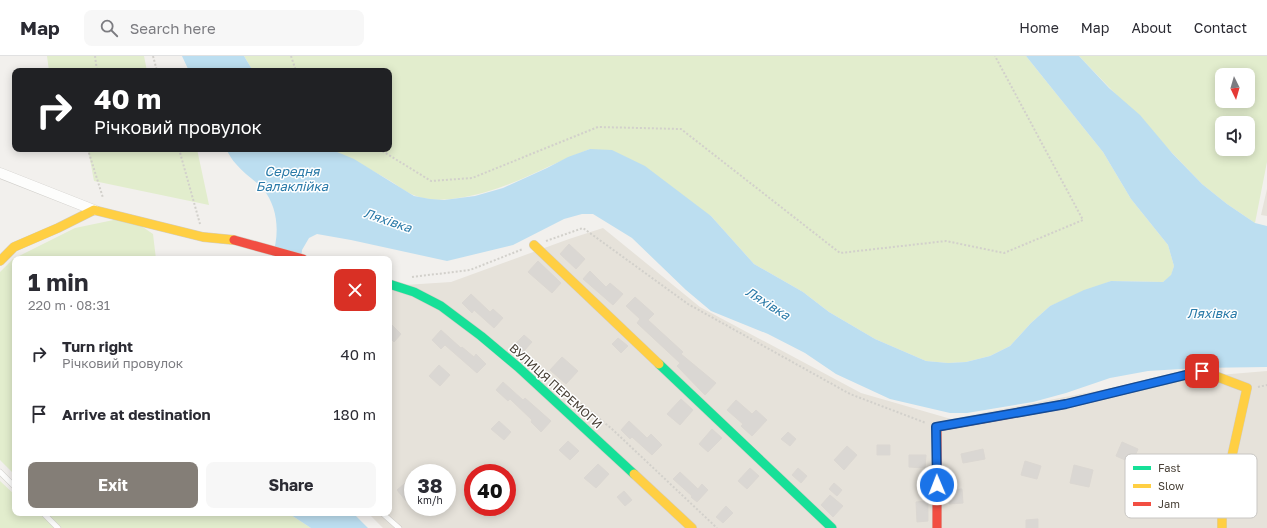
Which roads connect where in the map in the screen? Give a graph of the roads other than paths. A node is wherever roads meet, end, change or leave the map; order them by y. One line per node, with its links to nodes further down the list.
1 (0, 173): 2 (street)
2 (94, 210): 4 (street); 5 (street)
3 (534, 245): 15 (street)
4 (292, 256)
5 (0, 261)
6 (392, 285): 14 (street, ВУЛИЦЯ ПЕРЕМОГИ)
7 (1232, 454): 16 (street)
8 (0, 472): 9 (lane)
9 (12, 484)
10 (46, 516): 12 (lane)
11 (385, 516): 13 (lane)
12 (58, 528)
13 (399, 528)
14 (692, 528)
15 (832, 528)
16 (937, 528)

